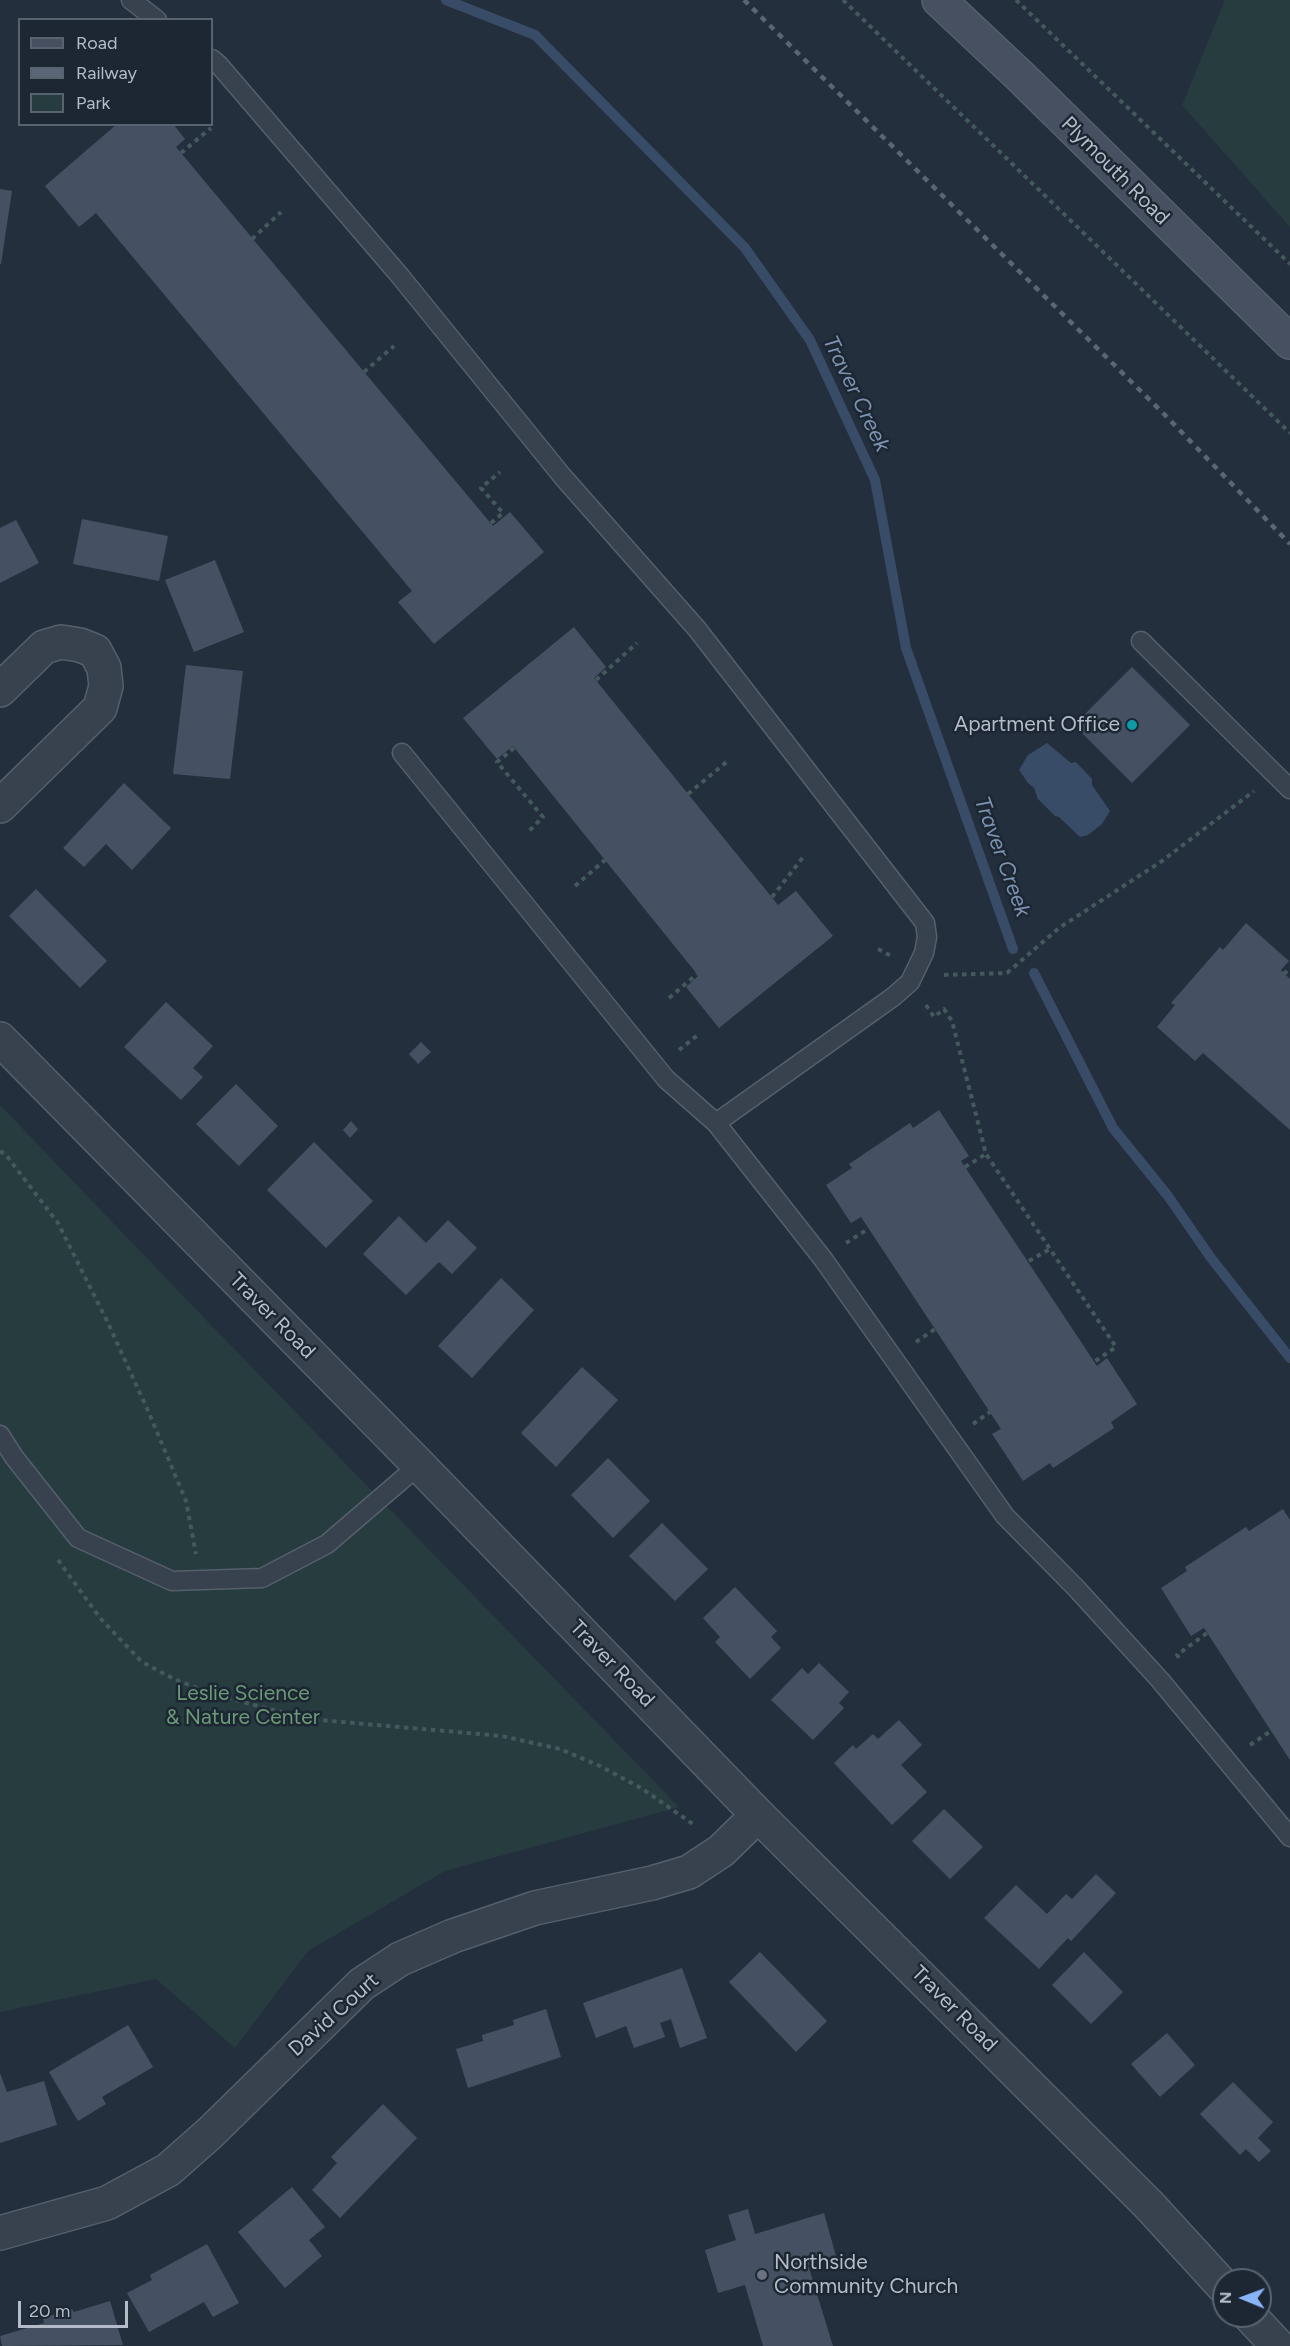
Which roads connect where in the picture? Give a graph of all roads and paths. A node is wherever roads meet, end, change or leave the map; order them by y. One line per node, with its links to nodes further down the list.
1 (131, 0): 5 (lane)
2 (843, 0): 15 (path)
3 (939, 0): 12 (main road, Plymouth Road)
4 (1016, 0): 11 (path)
5 (154, 18)
6 (213, 60): 38 (lane)
7 (211, 128): 8 (path)
8 (181, 153)
9 (281, 212): 10 (path)
10 (252, 239)
11 (1290, 264)
12 (1290, 342)
13 (394, 346): 14 (path)
14 (364, 372)
15 (1290, 433)
16 (500, 472): 17 (path)
17 (491, 523)
18 (1141, 641): 25 (lane)
19 (637, 643): 20 (path)
20 (596, 680)
21 (0, 690): 28 (street)
22 (514, 748): 29 (path)
23 (402, 753): 41 (lane)
24 (729, 760): 27 (path)
25 (1275, 773): 26 (lane); 38 (path)
26 (1290, 789)
27 (688, 794)
28 (0, 806)
29 (529, 831)
30 (804, 856): 33 (path)
31 (605, 860): 32 (path)
32 (575, 886)
33 (771, 897)
34 (878, 949): 38 (path)
35 (1290, 968): 37 (path)
36 (697, 974): 39 (path)
37 (1284, 974)
38 (913, 976): 41 (lane); 43 (path)
39 (669, 998)
40 (0, 1039): 49 (street, Traver Road)
41 (716, 1123): 56 (lane)
42 (0, 1151): 51 (path)
43 (986, 1154): 44 (path); 45 (path)
44 (965, 1167)
45 (1050, 1249): 46 (path); 47 (path)
46 (1029, 1261)
47 (1094, 1362)
48 (0, 1435): 51 (lane)
49 (419, 1465): 51 (lane); 54 (street, Traver Road)
50 (54, 1553): 55 (path)
51 (201, 1580)
52 (1271, 1731): 53 (path)
53 (1246, 1747)
54 (758, 1815): 57 (street, David Court); 58 (street, Traver Road)
55 (693, 1824)
56 (1290, 1837)
57 (0, 2233)
58 (1212, 2274)
59 (1261, 2328): 60 (street)
60 (1278, 2346)

